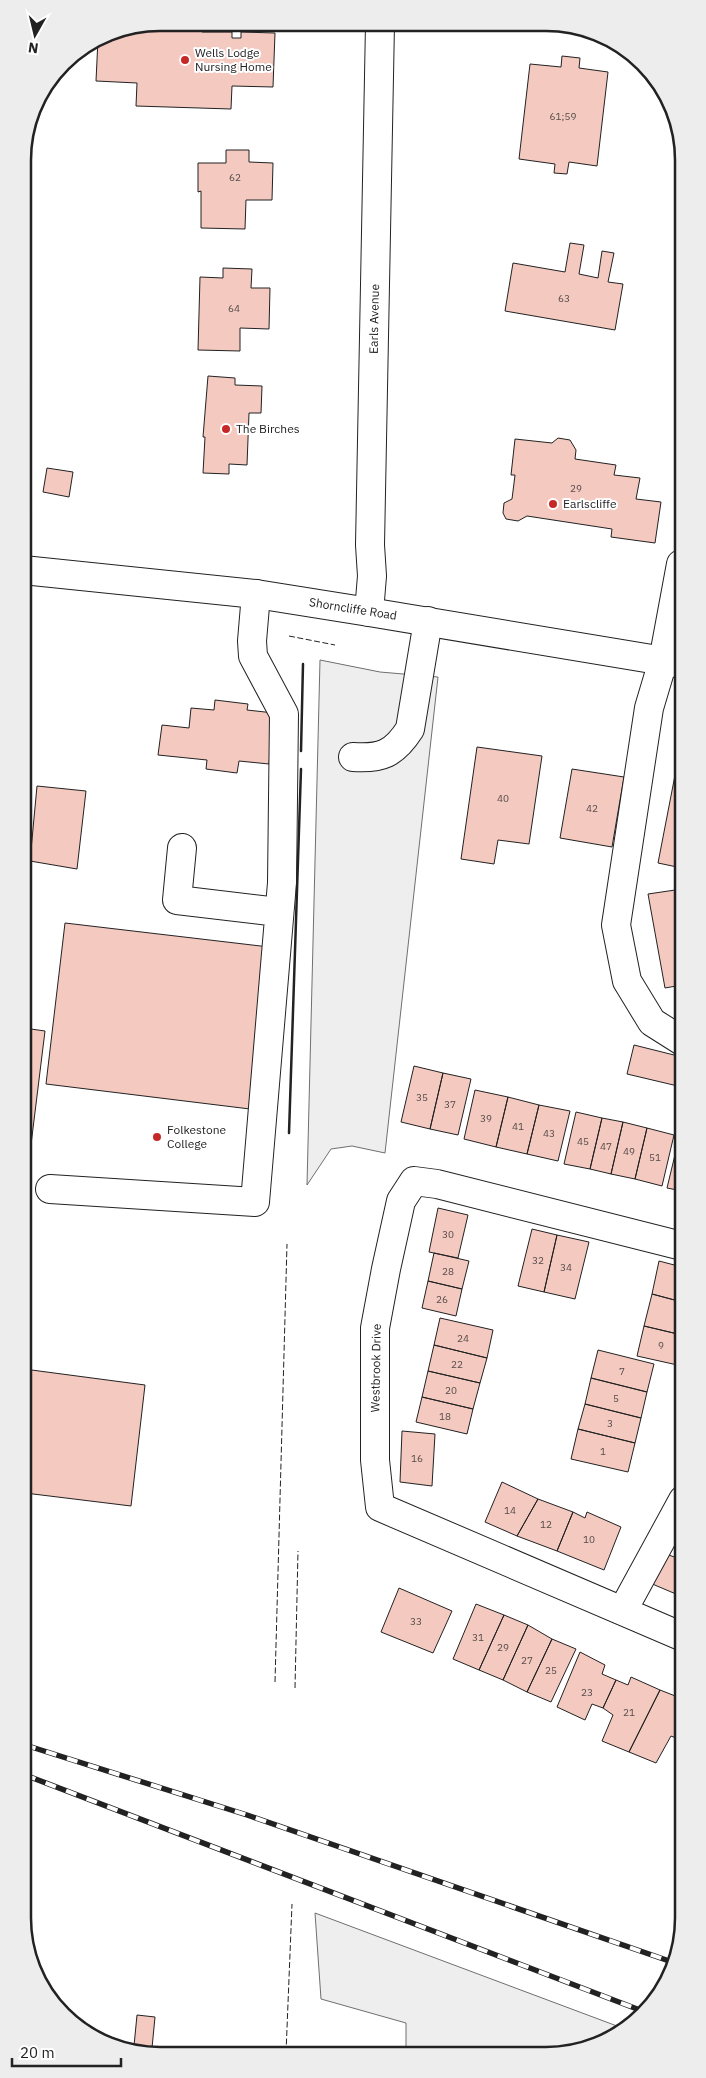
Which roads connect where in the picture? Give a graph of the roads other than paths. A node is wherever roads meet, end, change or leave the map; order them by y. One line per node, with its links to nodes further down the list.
1 (380, 31): 5 (main road, Earls Avenue)
2 (32, 571): 3 (main road, Shorncliffe Road)
3 (256, 594): 5 (main road, Shorncliffe Road); 10 (main road)
4 (675, 594): 7 (main road)
5 (369, 612): 6 (main road, Shorncliffe Road)
6 (428, 621): 7 (main road, Shorncliffe Road); 8 (main road)
7 (672, 662): 11 (main road)
8 (353, 757)
9 (182, 848): 10 (main road)
10 (278, 912): 12 (main road)
11 (675, 1036)
12 (50, 1189)
13 (674, 1244): 15 (main road, Westbrook Drive)
14 (674, 1516): 15 (main road)
15 (623, 1610): 16 (main road, Westbrook Drive)
16 (674, 1633)

